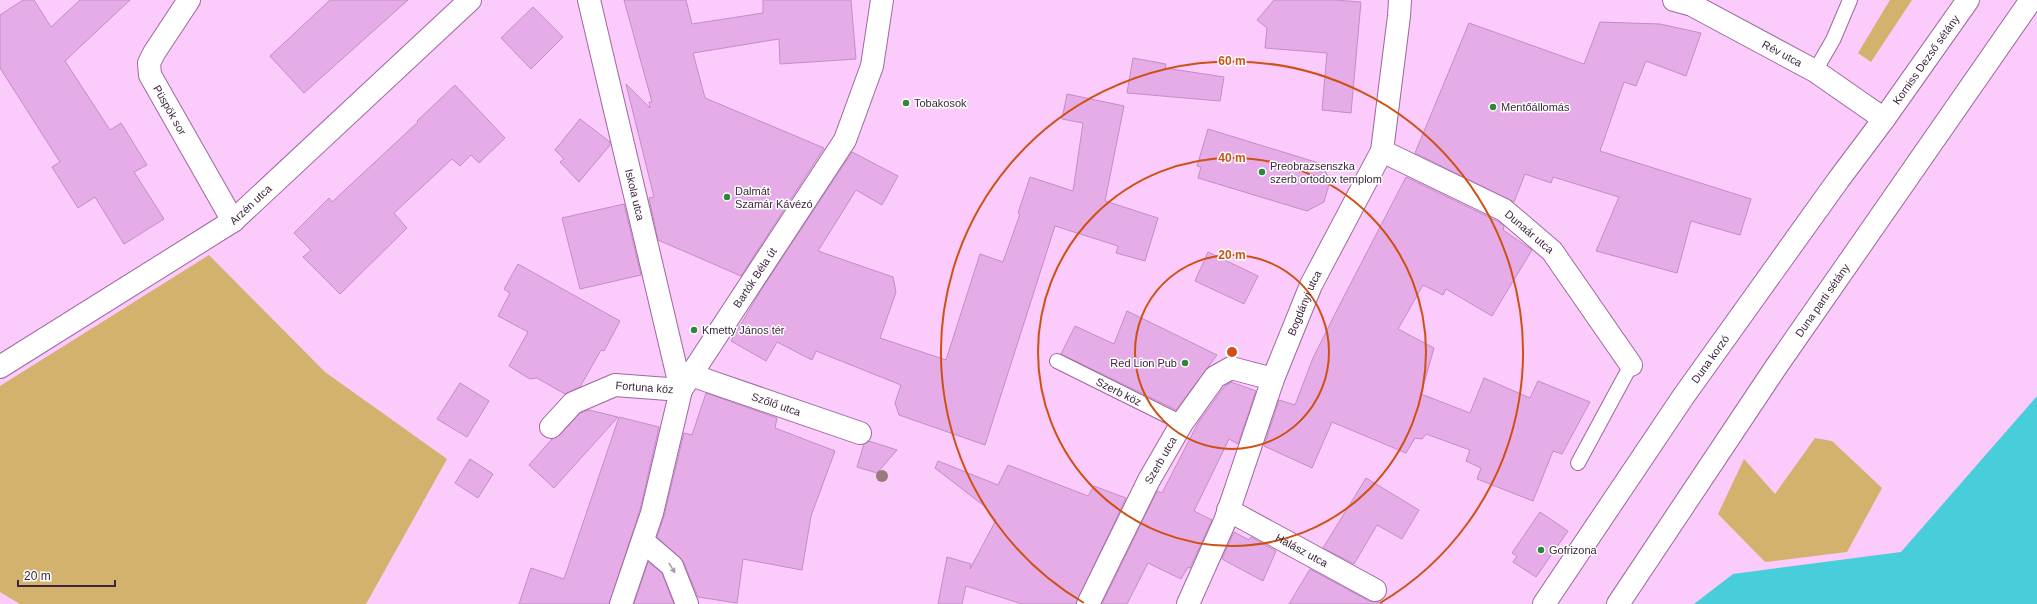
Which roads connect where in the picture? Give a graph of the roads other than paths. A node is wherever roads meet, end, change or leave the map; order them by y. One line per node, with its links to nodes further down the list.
1 (189, 0): 13 (street, Püspök sor)
2 (470, 0): 13 (street, Arzén utca)
3 (589, 0): 18 (street, Iskola utca)
4 (882, 0): 18 (street, Bartók Béla út)
5 (1400, 0): 12 (street, Bogdányi utca)
6 (1674, 0): 10 (street, Rév utca)
7 (1850, 0): 10 (lane)
8 (1968, 0): 11 (street, Korniss Dezső sétány)
9 (2031, 0): 31 (street, Duna parti sétány)
10 (1814, 71): 11 (street, Rév utca)
11 (1884, 119): 30 (street, Duna korzó)
12 (1382, 151): 15 (street, Dunaár utca); 17 (street, Bogdányi utca)
13 (233, 221): 16 (street, Arzén utca)
14 (1057, 361): 19 (lane, Szerb köz)
15 (1631, 365): 22 (lane)
16 (0, 367)
17 (1273, 379): 19 (street, Szerb utca); 23 (street, Bogdányi utca)
18 (686, 383): 20 (street, Fortuna köz); 21 (street, Szőlő utca); 24 (street, Bartók Béla út)
19 (1182, 423): 28 (street, Szerb utca)
20 (551, 428)
21 (860, 433)
22 (1578, 463)
23 (1228, 510): 25 (street, Halász utca); 29 (street, Bogdányi utca)
24 (644, 542): 26 (street, Bartók Béla út); 27 (street, one-way to 27)
25 (1375, 590)
26 (622, 604)
27 (687, 604)
28 (1088, 604)
29 (1188, 604)
30 (1544, 604)
31 (1618, 604)

